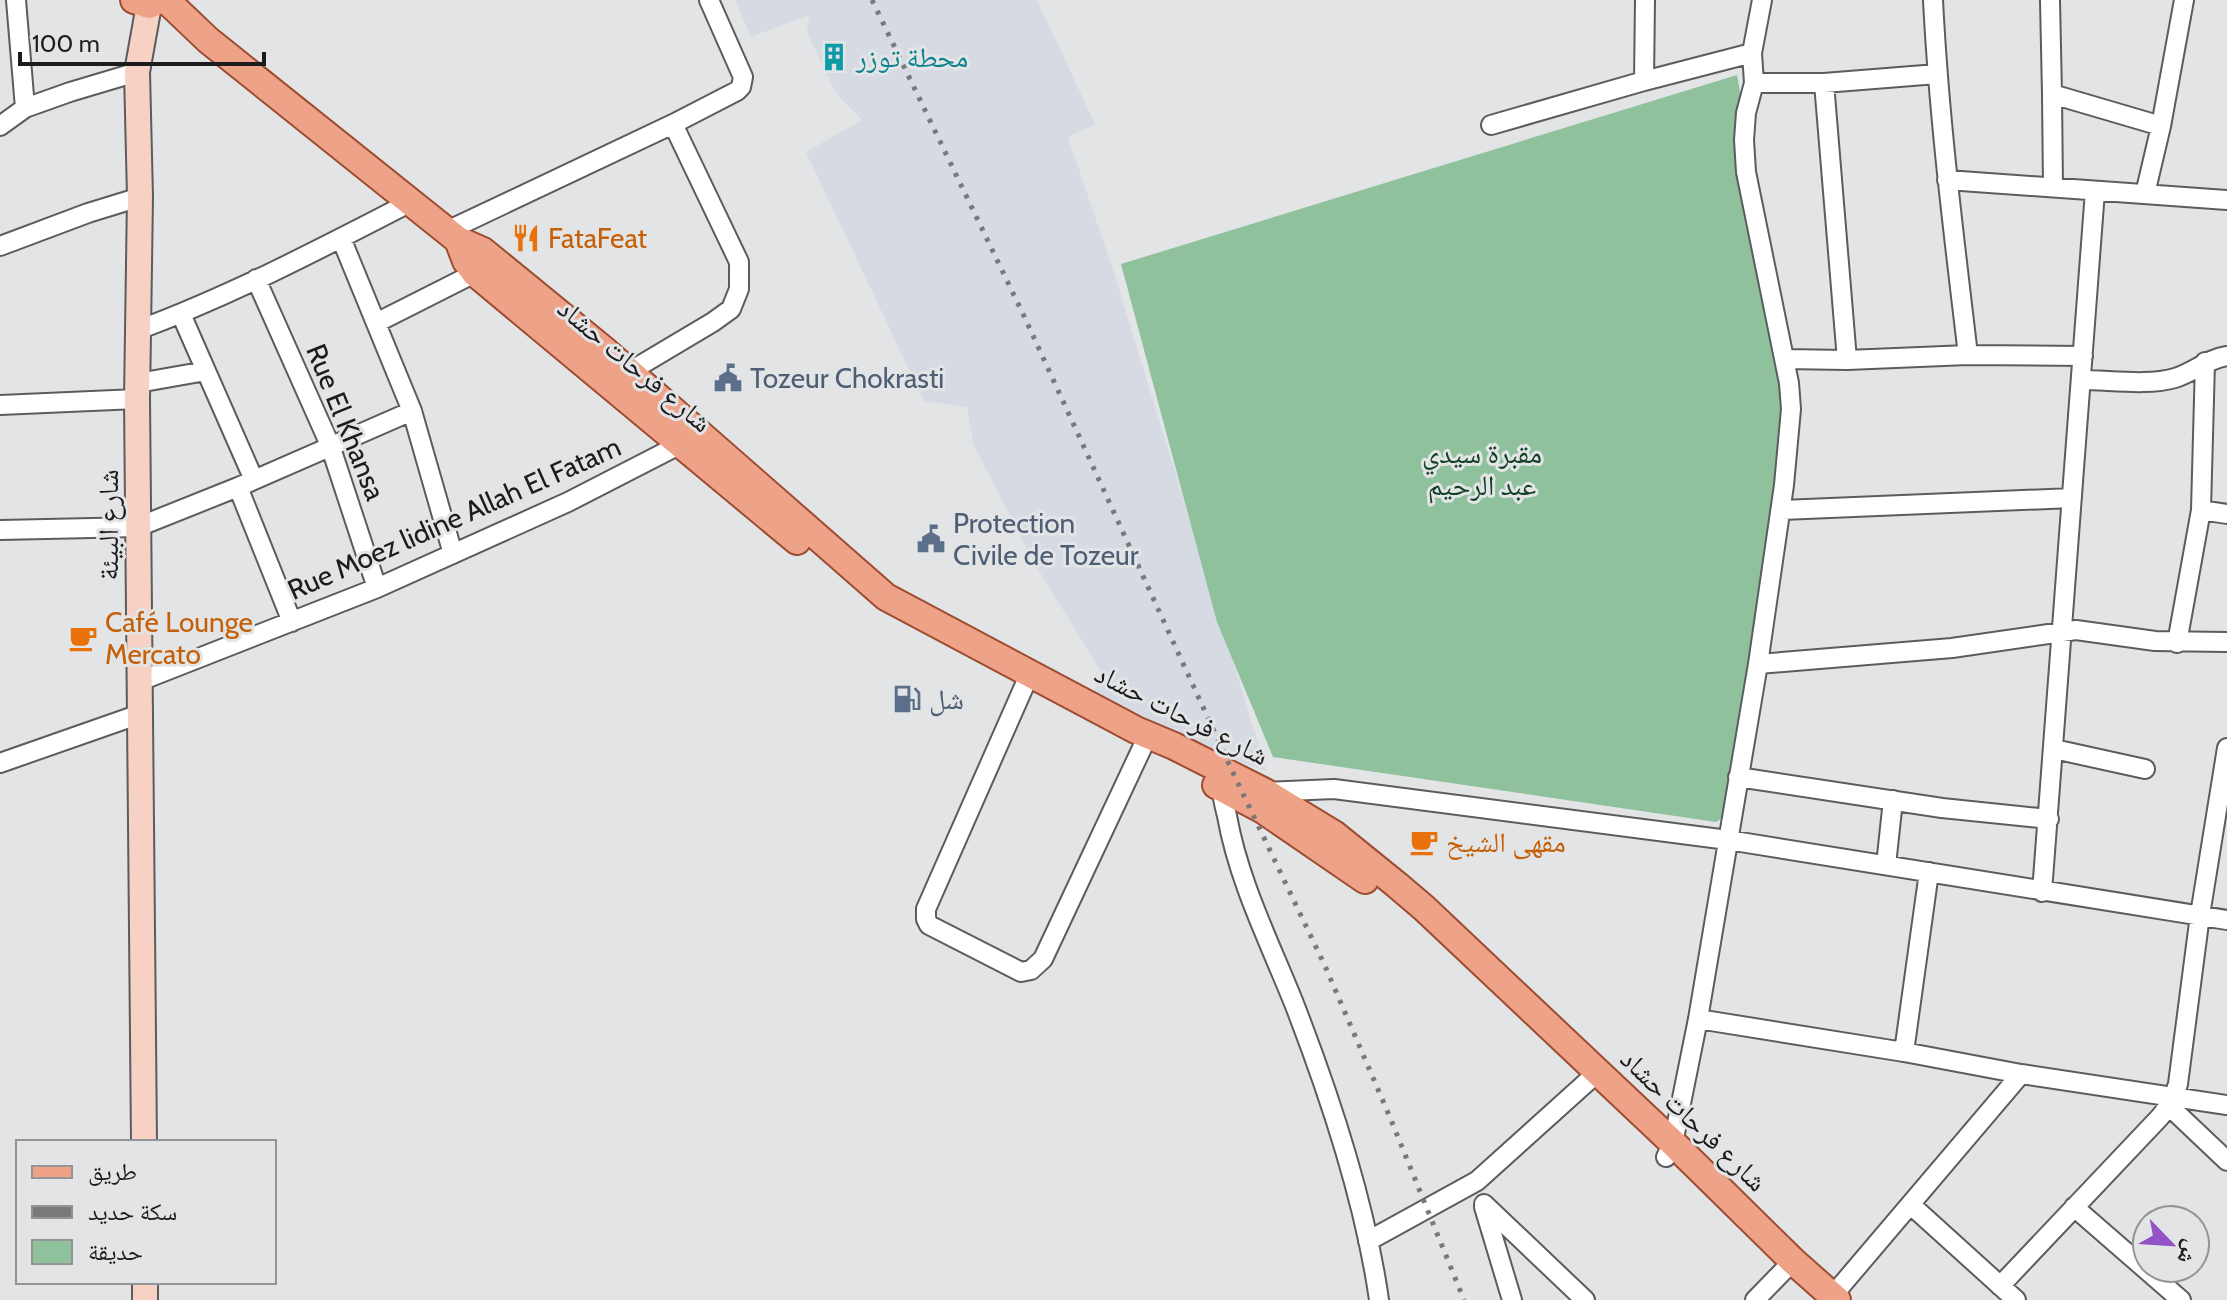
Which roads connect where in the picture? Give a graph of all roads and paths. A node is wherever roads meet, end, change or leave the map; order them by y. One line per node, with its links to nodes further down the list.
1 (16, 0): 16 (street)
2 (709, 0): 17 (street)
3 (1645, 0): 12 (street)
4 (1762, 0): 9 (street)
5 (1933, 0): 11 (street)
6 (2050, 0): 15 (street)
7 (2184, 0): 20 (street)
8 (152, 1): 10 (main road, شارع البيئة); 27 (main road, شارع فرحات حشاد)
9 (1752, 53): 12 (street); 13 (street)
10 (137, 72): 16 (street); 25 (main road, شارع البيئة)
11 (1937, 74): 14 (street); 21 (street)
12 (1644, 81): 18 (street)
13 (1754, 83): 14 (street); 40 (street)
14 (1824, 83): 41 (street)
15 (2052, 94): 20 (street); 22 (street)
16 (25, 108): 19 (street)
17 (673, 124): 28 (street); 44 (street)
18 (1491, 125)
19 (0, 126)
20 (2161, 126): 24 (street)
21 (1947, 180): 22 (street); 36 (street)
22 (2053, 187): 23 (street)
23 (2095, 191): 24 (street); 37 (street)
24 (2145, 194): 26 (street)
25 (140, 197): 30 (street); 35 (main road, شارع البيئة)
26 (2227, 200)
27 (411, 202): 28 (main road, شارع فرحات حشاد); 29 (street)
28 (453, 235): 31 (main road, شارع فرحات حشاد); 39 (main road, شارع فرحات حشاد)
29 (341, 238): 32 (street); 34 (street)
30 (0, 246)
31 (475, 273): 34 (street); 39 (main road, شارع فرحات حشاد)
32 (256, 279): 33 (street); 50 (street, Rue El Khansa)
33 (181, 314): 35 (street); 43 (street)
34 (376, 323): 48 (street)
35 (138, 330): 46 (main road, شارع البيئة)
36 (1968, 355): 37 (street); 41 (street)
37 (2083, 356): 45 (street)
38 (2227, 356): 42 (street)
39 (594, 357): 44 (main road, شارع فرحات حشاد); 49 (main road, شارع فرحات حشاد)
40 (1784, 359): 41 (street); 53 (street)
41 (1847, 360)
42 (2205, 362): 45 (street); 54 (street)
43 (206, 371): 46 (street); 51 (street)
44 (629, 372): 49 (main road, شارع فرحات حشاد)
45 (2081, 380): 52 (street)
46 (138, 391): 47 (street); 56 (main road, شارع البيئة)
47 (1, 401)
48 (412, 411): 50 (street); 58 (street)
49 (688, 438): 58 (street, Rue Moez lidine Allah El Fatam); 65 (main road, شارع فرحات حشاد)
50 (330, 445): 51 (street); 59 (street, Rue El Khansa)
51 (246, 483): 56 (street); 60 (street)
52 (2072, 498): 53 (street); 61 (street)
53 (1782, 510): 64 (street)
54 (2201, 510): 55 (street); 63 (street)
55 (2227, 514)
56 (138, 527): 57 (street); 66 (main road, شارع البيئة)
57 (0, 530)
58 (453, 554): 59 (street, Rue Moez lidine Allah El Fatam)
59 (377, 588): 60 (street, Rue Moez lidine Allah El Fatam)
60 (292, 622): 66 (street, Rue Moez lidine Allah El Fatam)
61 (2062, 633): 63 (street); 64 (street); 70 (street)
62 (2227, 642): 63 (street)
63 (2177, 643)
64 (1758, 664): 73 (street)
65 (1027, 680): 68 (main road, شارع فرحات حشاد); 68 (street); 74 (main road, شارع فرحات حشاد)
66 (140, 681): 67 (main road, شارع البيئة)
67 (140, 714): 71 (street); 90 (main road, شارع البيئة)
68 (1142, 748): 74 (main road, شارع فرحات حشاد)
69 (2227, 748): 82 (street)
70 (2054, 749): 72 (street); 77 (street)
71 (0, 763)
72 (2145, 769)
73 (1738, 777): 75 (street); 78 (street)
74 (1222, 779): 76 (main road, شارع فرحات حشاد); 97 (street)
75 (1893, 800): 77 (street); 79 (street)
76 (1264, 801): 78 (street); 87 (main road, شارع فرحات حشاد)
77 (2049, 819): 81 (street)
78 (1728, 840): 79 (street); 84 (street)
79 (1886, 865): 80 (street)
80 (1929, 872): 81 (street); 85 (street)
81 (2042, 892): 82 (street)
82 (2200, 915): 83 (street); 88 (street)
83 (2227, 920)
84 (1698, 1019): 85 (street); 91 (street)
85 (1904, 1052): 86 (street)
86 (2021, 1074): 88 (street); 95 (street)
87 (1592, 1077): 91 (main road, شارع فرحات حشاد); 93 (street)
88 (2172, 1101): 89 (street); 92 (street); 96 (street)
89 (2227, 1105)
90 (144, 1140)
91 (1669, 1150): 98 (main road, شارع فرحات حشاد)
92 (2227, 1161)
93 (1477, 1181): 94 (street); 97 (street)
94 (1484, 1204): 102 (street); 103 (street)
95 (1911, 1205): 99 (street); 100 (street)
96 (2074, 1207): 99 (street); 106 (street)
97 (1368, 1241): 101 (street)
98 (1788, 1267): 100 (main road, شارع فرحات حشاد); 104 (street)
99 (2000, 1286): 105 (street)
100 (1828, 1299)
101 (1379, 1300)
102 (1512, 1300)
103 (1585, 1300)
104 (1755, 1300)
105 (2016, 1300)
106 (2181, 1300)

